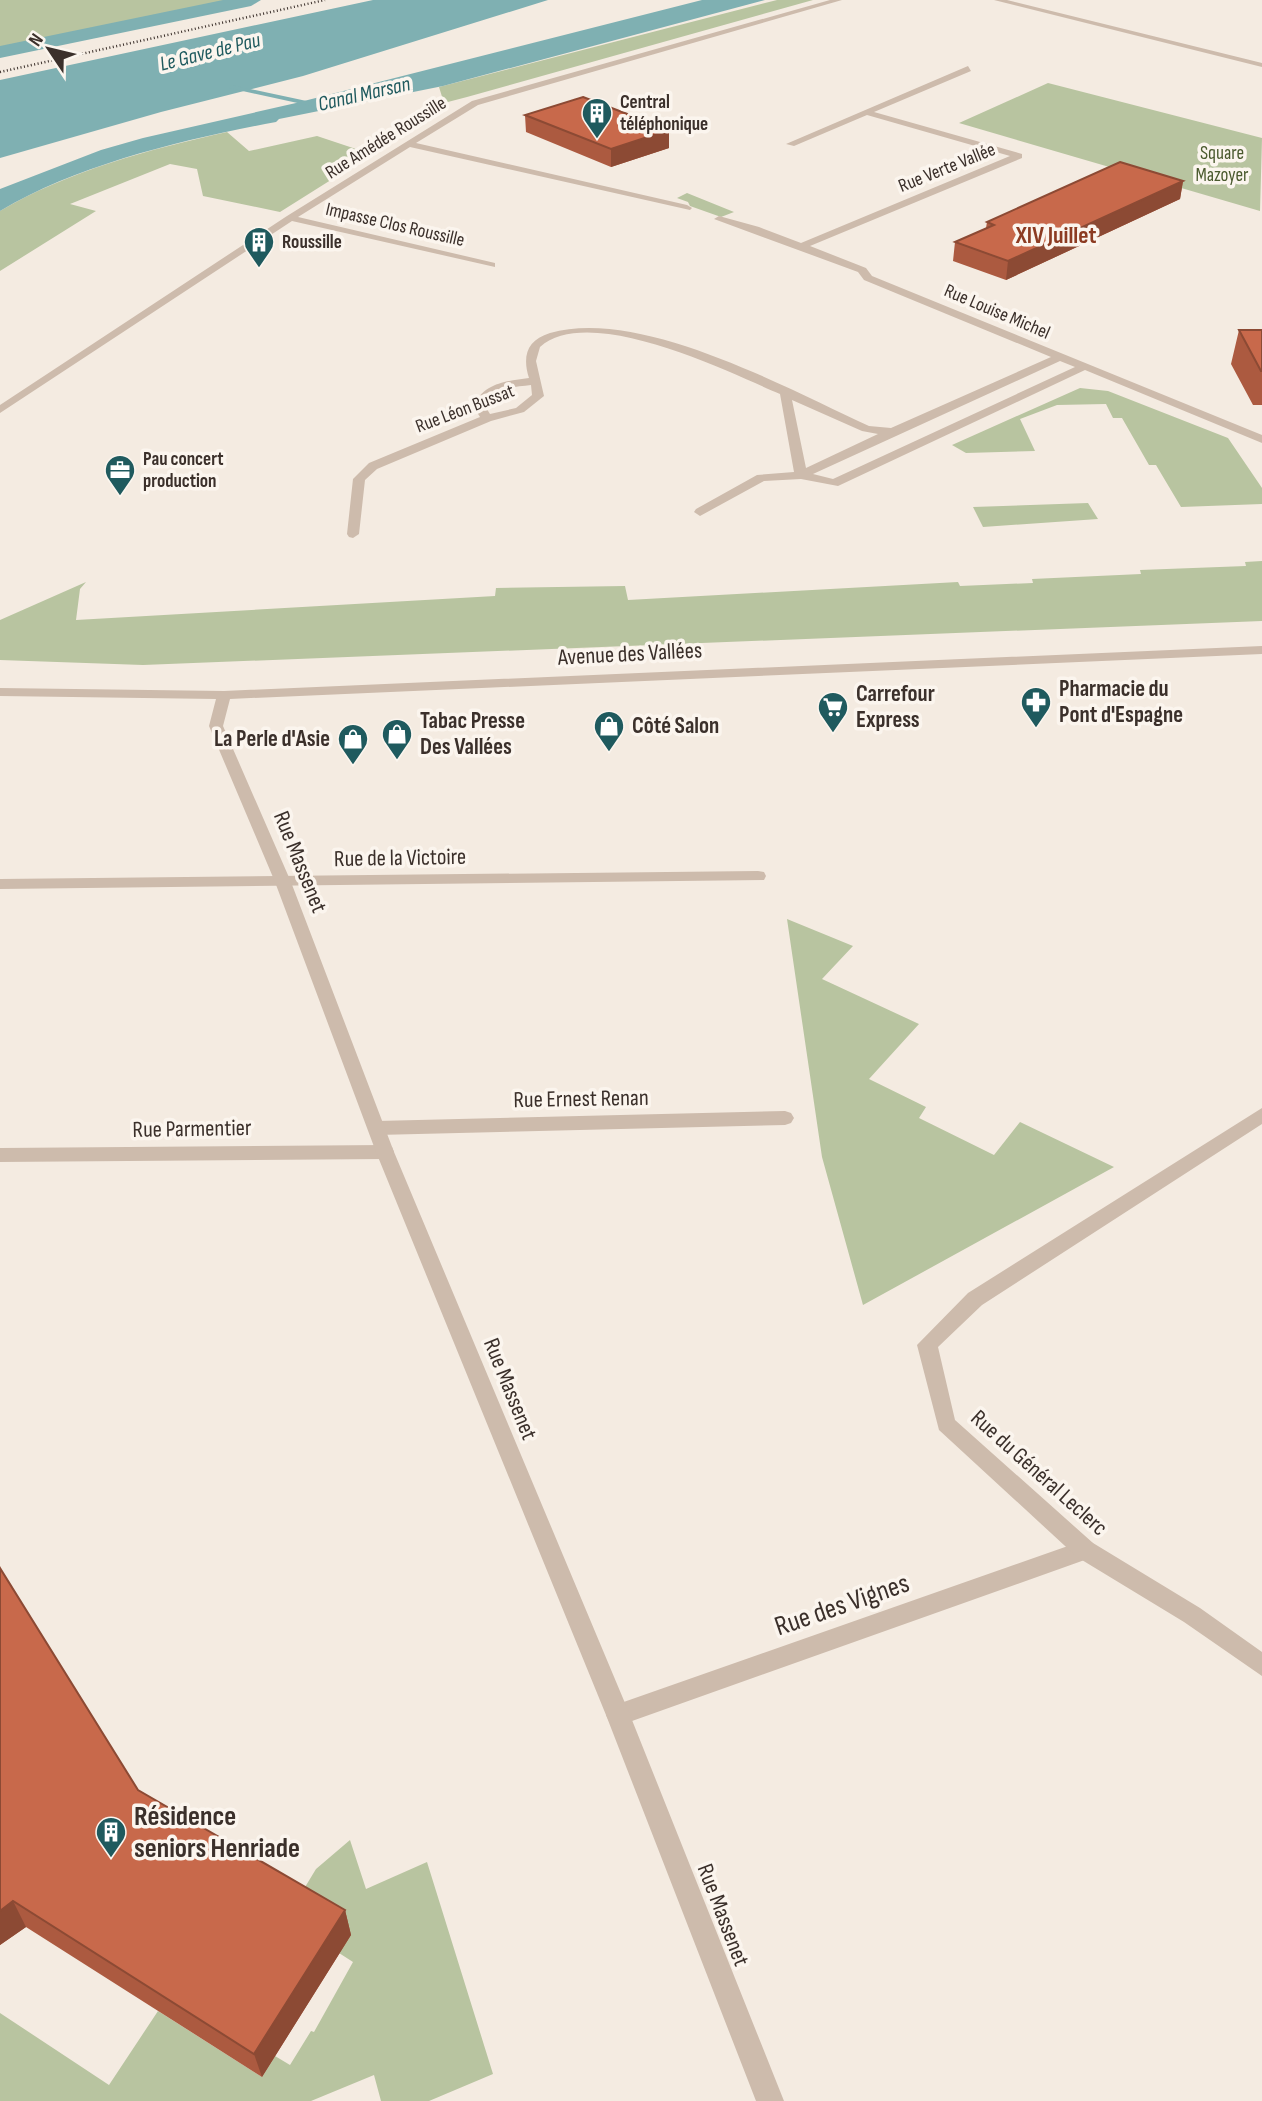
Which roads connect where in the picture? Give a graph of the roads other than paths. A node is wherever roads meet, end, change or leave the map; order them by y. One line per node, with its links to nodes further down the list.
1 (838, 0): 9 (street, Rue Amédée Roussille)
2 (998, 0): 3 (street)
3 (1262, 65)
4 (968, 69): 5 (street)
5 (882, 105): 6 (street); 7 (street)
6 (894, 109)
7 (865, 112): 10 (street); 11 (street)
8 (906, 112): 11 (street, Rue Verte Vallée)
9 (407, 144): 12 (street); 13 (street, Rue Amédée Roussille)
10 (792, 144)
11 (1019, 156): 16 (street, Rue Verte Vallée)
12 (687, 208)
13 (290, 218): 18 (street, Impasse Clos Roussille); 24 (street, Rue Amédée Roussille)
14 (719, 219): 15 (street, Rue Louise Michel)
15 (740, 227): 16 (street, Rue Louise Michel); 17 (street)
16 (802, 246): 17 (street, Rue Verte Vallée); 19 (street, Rue Louise Michel)
17 (789, 251): 19 (street)
18 (491, 265)
19 (868, 278): 20 (street, Rue Louise Michel)
20 (1059, 357): 21 (street, Rue Louise Michel); 26 (street)
21 (1083, 367): 27 (street, Rue Louise Michel); 28 (street)
22 (534, 381): 23 (street, Rue Léon Bussat); 25 (street, Rue Léon Bussat); 25 (street)
23 (785, 392): 26 (street, Rue Léon Bussat); 28 (street)
24 (0, 410)
25 (486, 418): 30 (street, Rue Léon Bussat)
26 (892, 432): 28 (street)
27 (1262, 439)
28 (801, 475): 29 (street)
29 (700, 512)
30 (353, 534)
31 (1262, 650): 33 (street, Avenue des Vallées)
32 (0, 692): 33 (street, Avenue des Vallées)
33 (224, 695): 35 (street, Rue Massenet)
34 (758, 876): 35 (street, Rue de la Victoire)
35 (283, 882): 36 (street, Rue de la Victoire); 39 (street, Rue Massenet)
36 (0, 884)
37 (1262, 1115): 42 (street, Rue du Général Leclerc)
38 (785, 1118): 39 (street, Rue Ernest Renan)
39 (377, 1128): 40 (street, Rue Massenet)
40 (385, 1152): 41 (street, Rue Parmentier); 44 (street, Rue Massenet)
41 (0, 1155)
42 (1085, 1550): 43 (street, Rue du Général Leclerc); 44 (street, Rue des Vignes)
43 (1262, 1665)
44 (618, 1716): 45 (street, Rue Massenet)
45 (770, 2101)

